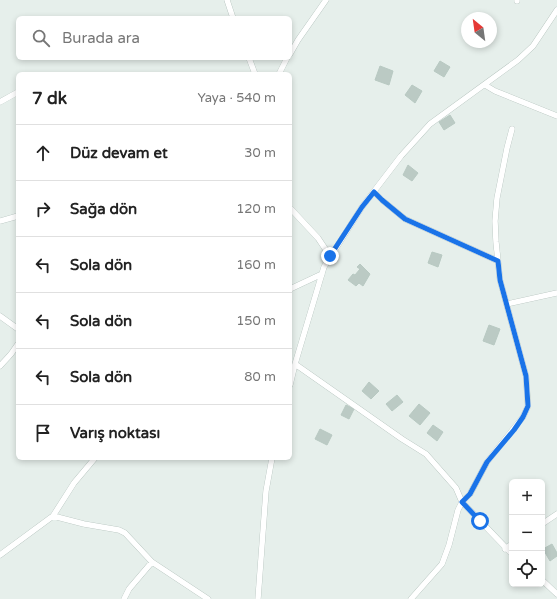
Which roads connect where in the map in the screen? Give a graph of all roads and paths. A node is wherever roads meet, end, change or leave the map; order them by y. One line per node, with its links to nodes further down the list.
1 (226, 0): 4 (street)
2 (326, 0): 5 (street)
3 (557, 10): 10 (street)
4 (232, 16)
5 (292, 50)
6 (250, 60): 8 (street)
7 (287, 60): 9 (street)
8 (254, 72)
9 (280, 72)
10 (485, 85): 13 (street); 15 (street)
11 (16, 93): 12 (street)
12 (0, 102)
13 (557, 116)
14 (512, 129): 20 (street)
15 (374, 192): 19 (street); 20 (street)
16 (292, 210): 19 (street)
17 (16, 217): 18 (street)
18 (0, 221)
19 (330, 256): 21 (street)
20 (498, 261): 24 (street)
21 (322, 274): 22 (street); 28 (street)
22 (292, 289)
23 (557, 292): 24 (street)
24 (507, 304): 33 (street)
25 (0, 316): 26 (street)
26 (16, 328)
27 (16, 347): 29 (street)
28 (295, 364): 30 (street); 33 (street)
29 (0, 366)
30 (292, 377)
31 (93, 460): 35 (street)
32 (272, 460): 46 (street)
33 (462, 502): 38 (street); 47 (street)
34 (557, 514): 36 (street)
35 (53, 516): 40 (street); 41 (street)
36 (545, 522)
37 (509, 546): 38 (street)
38 (505, 549): 39 (street)
39 (509, 552)
40 (0, 555)
41 (152, 562): 44 (street); 45 (street)
42 (545, 583): 43 (street)
43 (557, 594)
44 (124, 599)
45 (208, 599)
46 (258, 599)
47 (411, 599)

